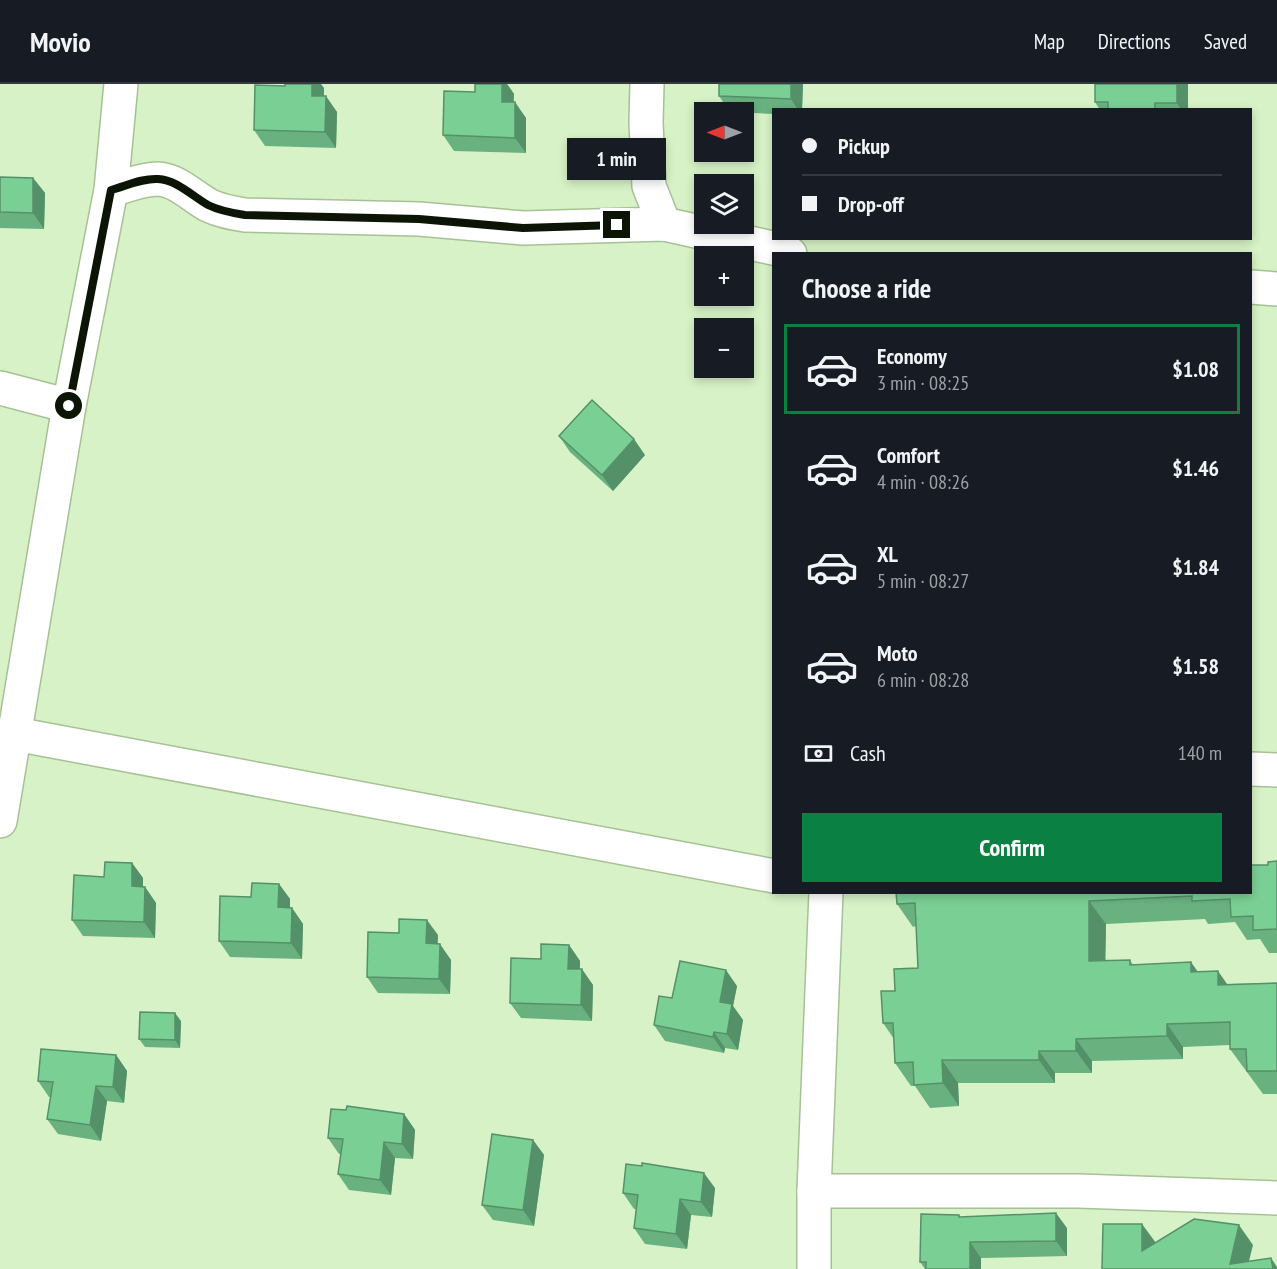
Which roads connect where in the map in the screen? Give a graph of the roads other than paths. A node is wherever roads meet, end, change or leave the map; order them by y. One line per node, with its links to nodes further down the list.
1 (121, 84): 3 (street)
2 (647, 84): 4 (street)
3 (111, 190): 4 (street); 9 (street)
4 (664, 224): 5 (street)
5 (785, 252)
6 (1252, 287): 7 (street)
7 (1277, 289)
8 (0, 388): 9 (street)
9 (69, 406): 10 (street)
10 (15, 734): 13 (street); 14 (street)
11 (1252, 769): 12 (street)
12 (1277, 770)
13 (0, 821)
14 (772, 876)
15 (826, 894): 16 (street)
16 (814, 1191): 17 (street); 18 (street)
17 (1277, 1197)
18 (814, 1269)

